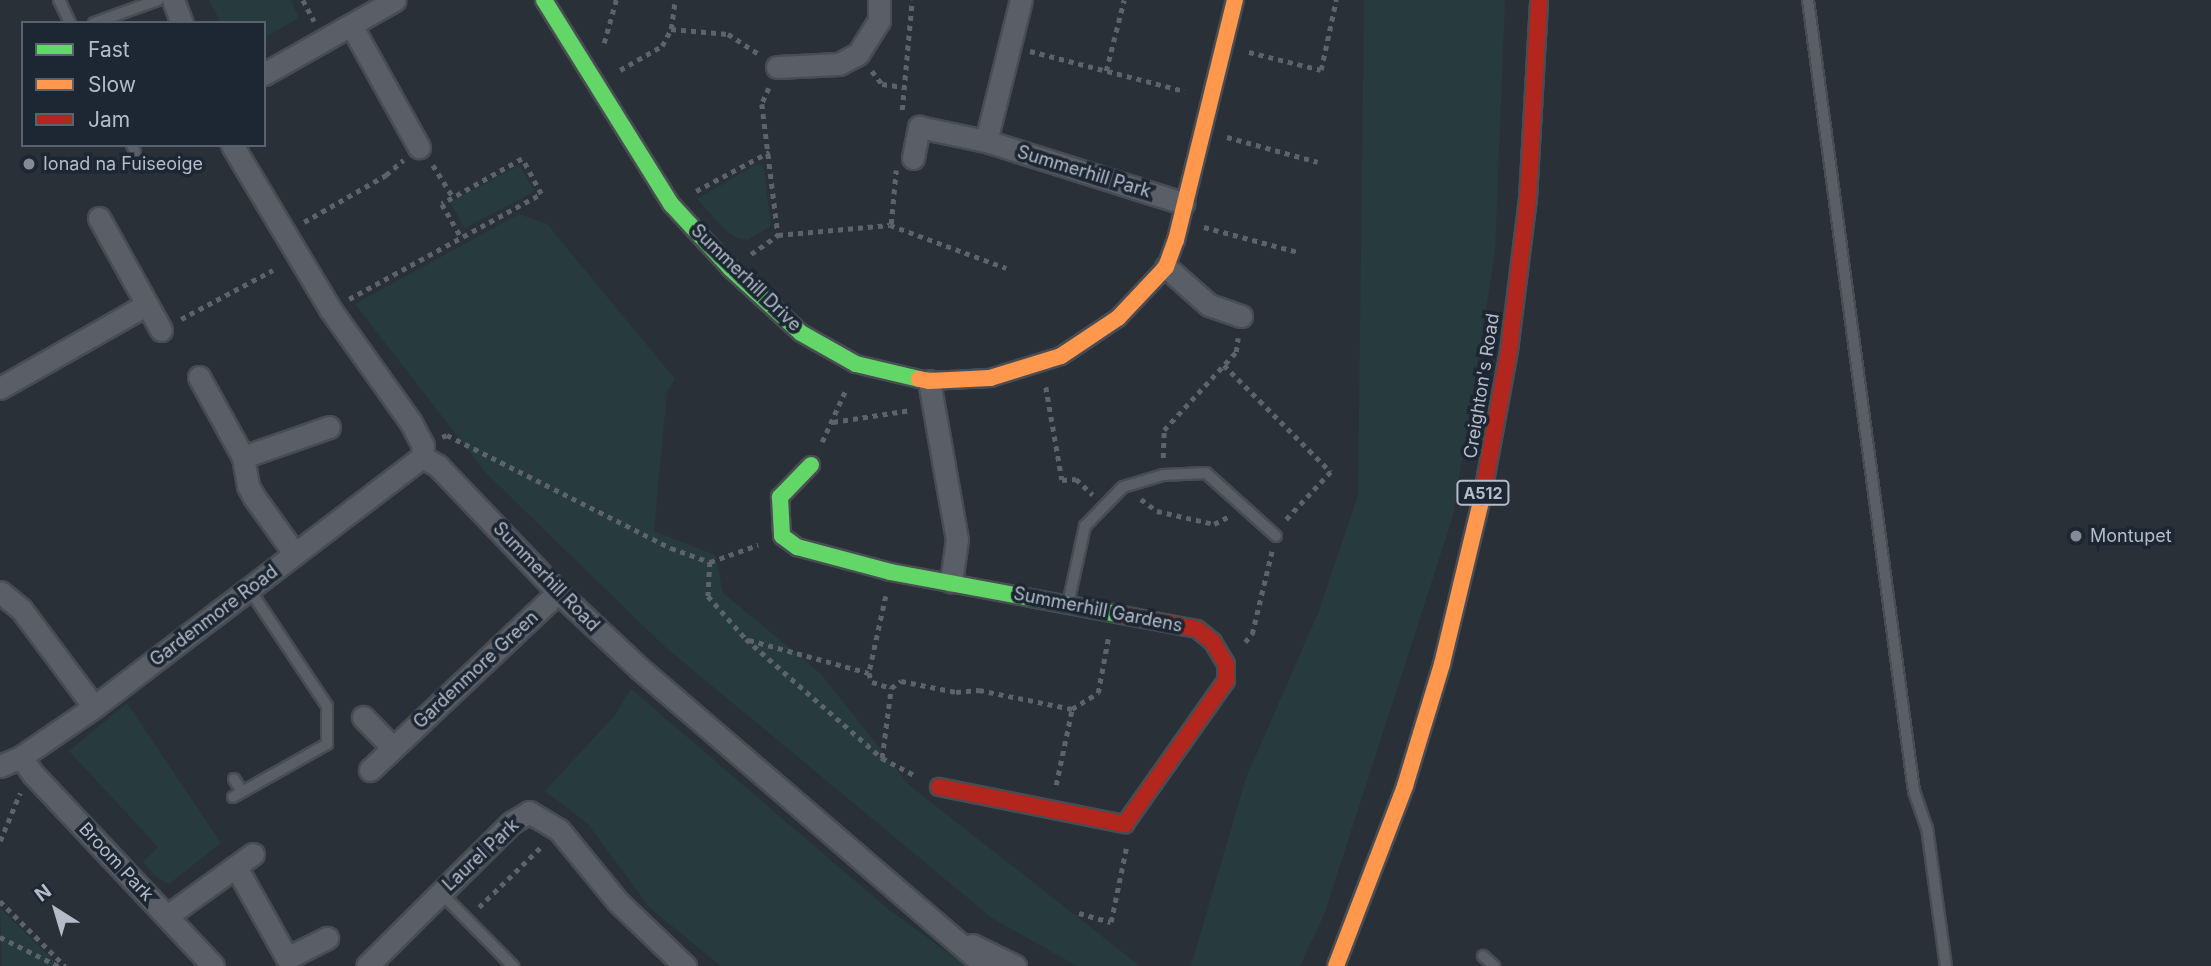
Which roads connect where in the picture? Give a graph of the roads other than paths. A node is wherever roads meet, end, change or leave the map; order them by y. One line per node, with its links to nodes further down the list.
1 (59, 0): 11 (lane)
2 (158, 0): 12 (lane)
3 (173, 0): 13 (street)
4 (395, 0): 14 (street)
5 (544, 0): 28 (main road, Summerhill Drive)
6 (878, 0): 15 (street)
7 (1021, 0): 17 (street)
8 (1235, 0): 21 (main road, Summerhill Drive)
9 (1539, 0): 62 (main road, Creighton's Road / A512)
10 (1808, 0): 64 (lane)
11 (69, 21)
12 (100, 21)
13 (181, 21)
14 (351, 25): 16 (street); 18 (street)
15 (777, 67)
16 (266, 73)
17 (986, 141): 20 (street, Summerhill Park); 21 (street, Summerhill Park)
18 (419, 146)
19 (233, 147): 31 (street, Summerhill Road)
20 (913, 159)
21 (1182, 211): 23 (main road, Summerhill Drive)
22 (99, 218): 24 (street)
23 (1166, 267): 25 (street); 28 (main road, Summerhill Drive)
24 (146, 304): 26 (street); 29 (street)
25 (1241, 316)
26 (162, 330)
27 (199, 377): 32 (street)
28 (929, 381): 36 (street)
29 (0, 388)
30 (329, 427): 32 (street)
31 (423, 451): 35 (street, Gardenmore Road); 39 (street, Summerhill Road)
32 (243, 457): 35 (street)
33 (811, 465): 36 (main road, Summerhill Gardens)
34 (1276, 536): 40 (lane)
35 (295, 554): 37 (street, Gardenmore Road)
36 (951, 582): 40 (main road, Summerhill Gardens)
37 (250, 590): 41 (street, Gardenmore Road); 47 (lane)
38 (0, 592): 41 (street)
39 (558, 593): 43 (street, Gardenmore Green); 53 (street, Summerhill Road)
40 (1068, 604): 48 (main road, Summerhill Gardens)
41 (94, 707): 44 (street, Gardenmore Road)
42 (363, 717): 43 (street)
43 (393, 748): 46 (street, Gardenmore Green)
44 (25, 763): 45 (street, Gardenmore Road); 52 (street, Broom Park)
45 (0, 766)
46 (370, 770)
47 (234, 779)
48 (939, 787)
49 (253, 854): 50 (street)
50 (236, 867): 52 (street); 54 (street)
51 (440, 892): 57 (street, Laurel Park); 58 (lane); 59 (street, Laurel Park)
52 (167, 916): 56 (street, Broom Park)
53 (951, 934): 60 (street, Summerhill Road); 61 (street, Summerhill Road)
54 (327, 938)
55 (1483, 956): 63 (lane)
56 (213, 966)
57 (366, 966)
58 (513, 966)
59 (685, 966)
60 (985, 966)
61 (1015, 966)
62 (1336, 966)
63 (1494, 966)
64 (1946, 966)

